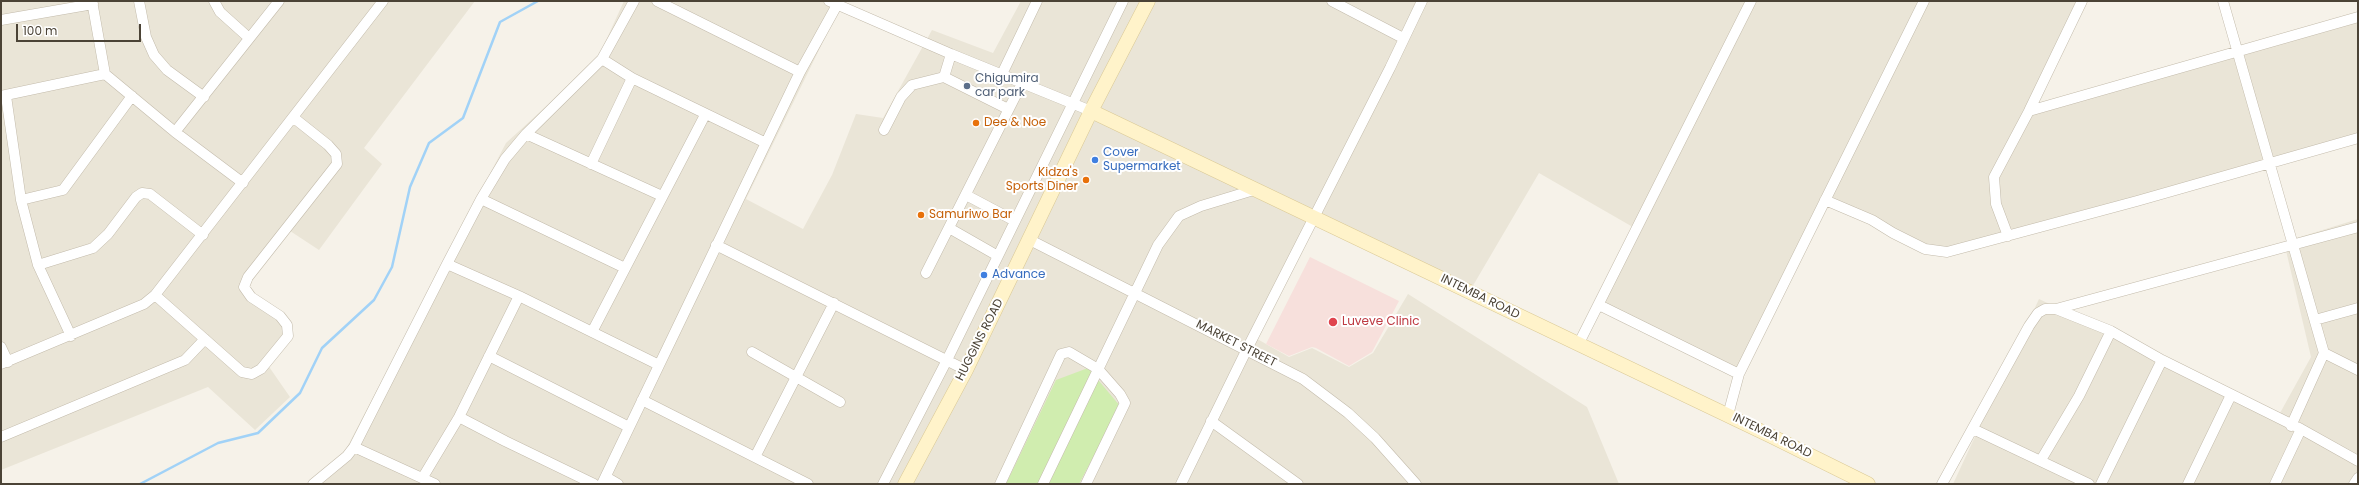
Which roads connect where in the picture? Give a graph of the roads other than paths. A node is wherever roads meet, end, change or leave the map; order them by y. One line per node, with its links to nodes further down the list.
1 (139, 1): 33 (street)
2 (214, 1): 20 (street)
3 (279, 1): 20 (street)
4 (382, 1): 39 (street)
5 (634, 1): 24 (street)
6 (657, 1): 25 (street)
7 (1037, 1): 27 (street)
8 (1123, 1): 34 (street)
9 (1148, 1): 36 (street, HUGGINS ROAD)
10 (1332, 1): 21 (street)
11 (1422, 1): 21 (street)
12 (1751, 1): 72 (street)
13 (1924, 1): 53 (street)
14 (2082, 1): 37 (street)
15 (2223, 1): 22 (street)
16 (93, 3): 19 (street); 26 (street)
17 (833, 3): 23 (street); 25 (street)
18 (2358, 16): 22 (street)
19 (1, 20)
20 (249, 38): 33 (street)
21 (1404, 38): 54 (street)
22 (2238, 51): 37 (street); 45 (street)
23 (951, 54): 27 (street); 28 (street)
24 (602, 59): 29 (street); 42 (street)
25 (800, 72): 44 (street)
26 (105, 74): 31 (street); 32 (street)
27 (1002, 74): 30 (street)
28 (944, 77): 35 (street); 40 (street)
29 (632, 78): 38 (street); 46 (street)
30 (1022, 83): 34 (street); 35 (street)
31 (3, 96): 52 (street)
32 (132, 96): 41 (street); 52 (street)
33 (204, 98): 41 (street)
34 (1072, 102): 36 (street); 55 (street)
35 (1008, 109): 49 (street)
36 (1091, 111): 48 (street, INTEMBA ROAD); 60 (street, HUGGINS ROAD)
37 (2029, 111): 59 (street)
38 (705, 114): 44 (street); 50 (street)
39 (294, 118): 47 (street); 79 (street)
40 (884, 130)
41 (175, 132): 47 (street)
42 (526, 134): 46 (street); 51 (street)
43 (2358, 138): 45 (street)
44 (766, 143): 61 (street)
45 (2270, 163): 59 (street); 62 (street)
46 (591, 164): 50 (street)
47 (243, 183): 58 (street)
48 (1256, 189): 54 (street, INTEMBA ROAD); 68 (street)
49 (966, 195): 55 (street); 57 (street)
50 (662, 196): 66 (street)
51 (481, 199): 64 (street); 66 (street)
52 (22, 200): 65 (street)
53 (1825, 200): 59 (street); 93 (street)
54 (1315, 216): 80 (street, INTEMBA ROAD); 82 (street)
55 (1015, 221): 63 (street)
56 (2358, 227): 62 (street)
57 (949, 228): 63 (street); 67 (street)
58 (203, 235): 65 (street); 69 (street)
59 (2008, 236)
60 (1030, 240): 68 (street, MARKET STREET); 90 (street, HUGGINS ROAD)
61 (716, 245): 71 (street); 89 (street)
62 (2294, 245): 74 (street); 75 (street)
63 (998, 256): 86 (street)
64 (447, 264): 70 (street); 105 (street)
65 (38, 266): 78 (street)
66 (625, 268): 77 (street)
67 (926, 273)
68 (1136, 292): 82 (street, MARKET STREET); 91 (street)
69 (155, 295): 78 (street); 79 (street)
70 (519, 296): 77 (street); 85 (street)
71 (834, 303): 86 (street); 94 (street)
72 (1599, 305): 80 (street); 93 (street)
73 (2358, 308): 75 (street)
74 (2056, 309): 76 (street); 103 (street)
75 (2315, 320): 84 (street)
76 (2111, 331): 87 (street); 107 (street)
77 (592, 332): 89 (street)
78 (70, 336): 88 (street)
79 (205, 339): 104 (street)
80 (1578, 345): 98 (street, INTEMBA ROAD)
81 (1, 347): 88 (street)
82 (1247, 349): 100 (street); 124 (street, MARKET STREET)
83 (752, 352): 94 (street)
84 (2324, 353): 92 (street); 102 (street)
85 (489, 356): 99 (street); 101 (street)
86 (947, 360): 90 (street); 117 (street)
87 (2162, 360): 95 (street); 128 (street)
88 (4, 363)
89 (659, 365): 96 (street)
90 (966, 370): 118 (street, HUGGINS ROAD)
91 (1098, 370): 119 (street); 120 (street); 121 (street)
92 (2358, 370)
93 (1739, 374): 98 (street)
94 (796, 377): 97 (street); 106 (street)
95 (2231, 395): 102 (street); 129 (street)
96 (642, 400): 101 (street); 106 (street)
97 (840, 402)
98 (1728, 415): 125 (street, INTEMBA ROAD)
99 (459, 417): 109 (street); 114 (street)
100 (1211, 421): 122 (street); 123 (street)
101 (629, 427): 111 (street)
102 (2296, 427): 108 (street); 130 (street)
103 (1973, 429): 107 (street); 126 (street)
104 (1, 437)
105 (354, 447): 109 (street); 112 (street)
106 (755, 458): 116 (street)
107 (2041, 460): 127 (street)
108 (2358, 461)
109 (423, 477): 113 (street)
110 (2358, 478): 131 (street)
111 (604, 481): 115 (street)
112 (313, 484)
113 (435, 484)
114 (594, 484)
115 (618, 484)
116 (808, 484)
117 (883, 484)
118 (905, 484)
119 (1000, 484)
120 (1043, 484)
121 (1086, 484)
122 (1181, 484)
123 (1298, 484)
124 (1416, 484)
125 (1868, 484)
126 (1942, 484)
127 (2089, 484)
128 (2101, 484)
129 (2188, 484)
130 (2275, 484)
131 (2354, 484)

